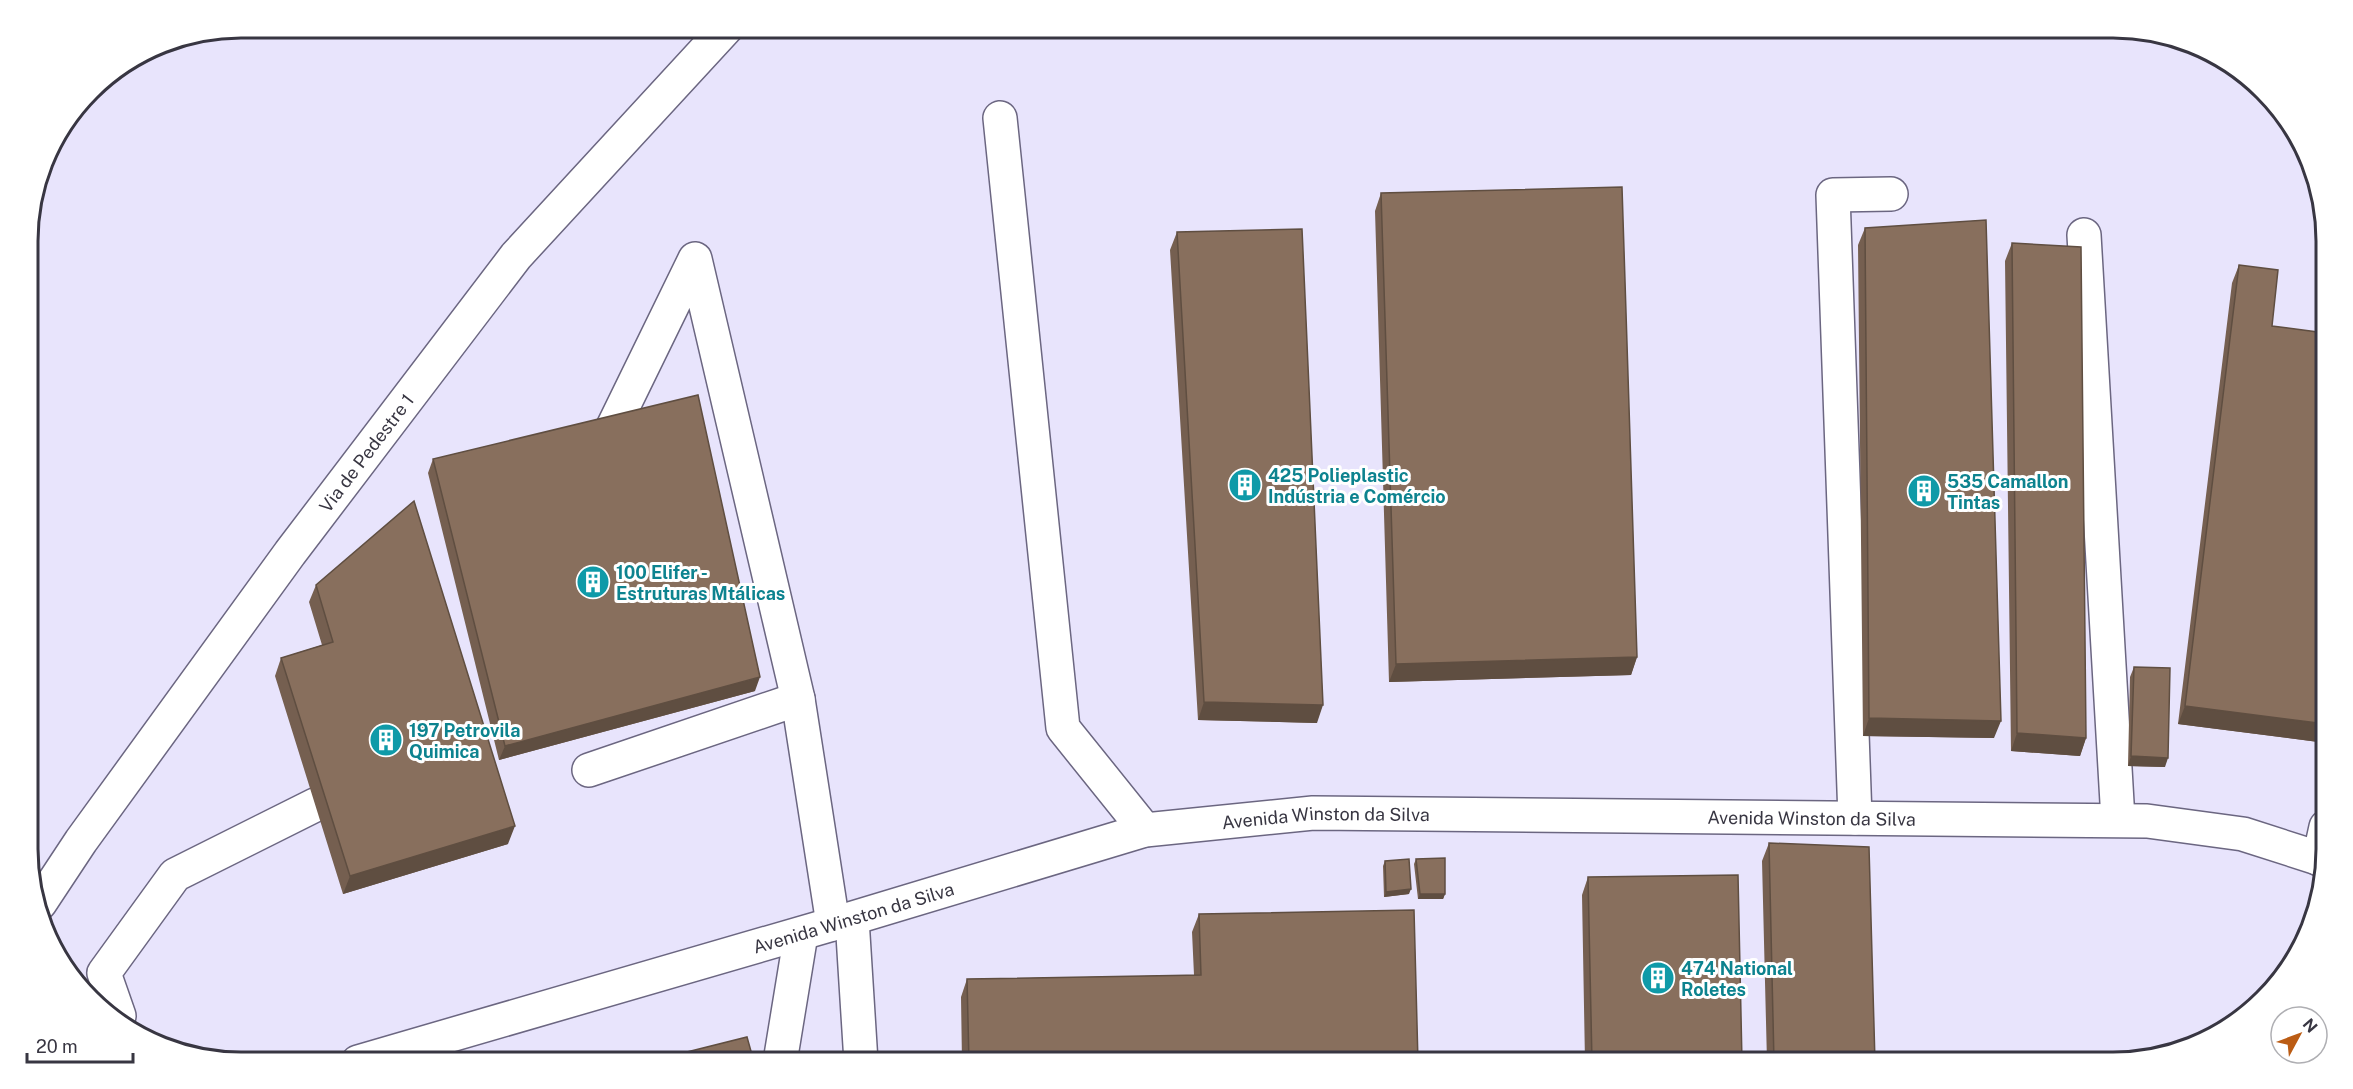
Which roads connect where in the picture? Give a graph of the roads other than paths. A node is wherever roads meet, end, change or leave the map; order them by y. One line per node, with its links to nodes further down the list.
1 (717, 38): 13 (street, Via de Pedestre 1)
2 (1000, 118): 11 (street)
3 (1890, 194): 9 (street)
4 (2084, 235): 10 (street)
5 (613, 428): 6 (street)
6 (798, 699): 7 (street); 14 (street)
7 (589, 770)
8 (315, 805): 16 (street)
9 (1855, 818): 10 (street, Avenida Winston da Silva); 11 (street, Avenida Winston da Silva)
10 (2118, 820): 12 (street, Avenida Winston da Silva)
11 (1145, 830): 14 (street, Avenida Winston da Silva)
12 (2315, 858)
13 (43, 898)
14 (843, 922): 15 (street, Avenida Winston da Silva); 19 (street)
15 (801, 934): 17 (street, Avenida Winston da Silva); 18 (street)
16 (117, 1010)
17 (393, 1052)
18 (782, 1052)
19 (860, 1052)

